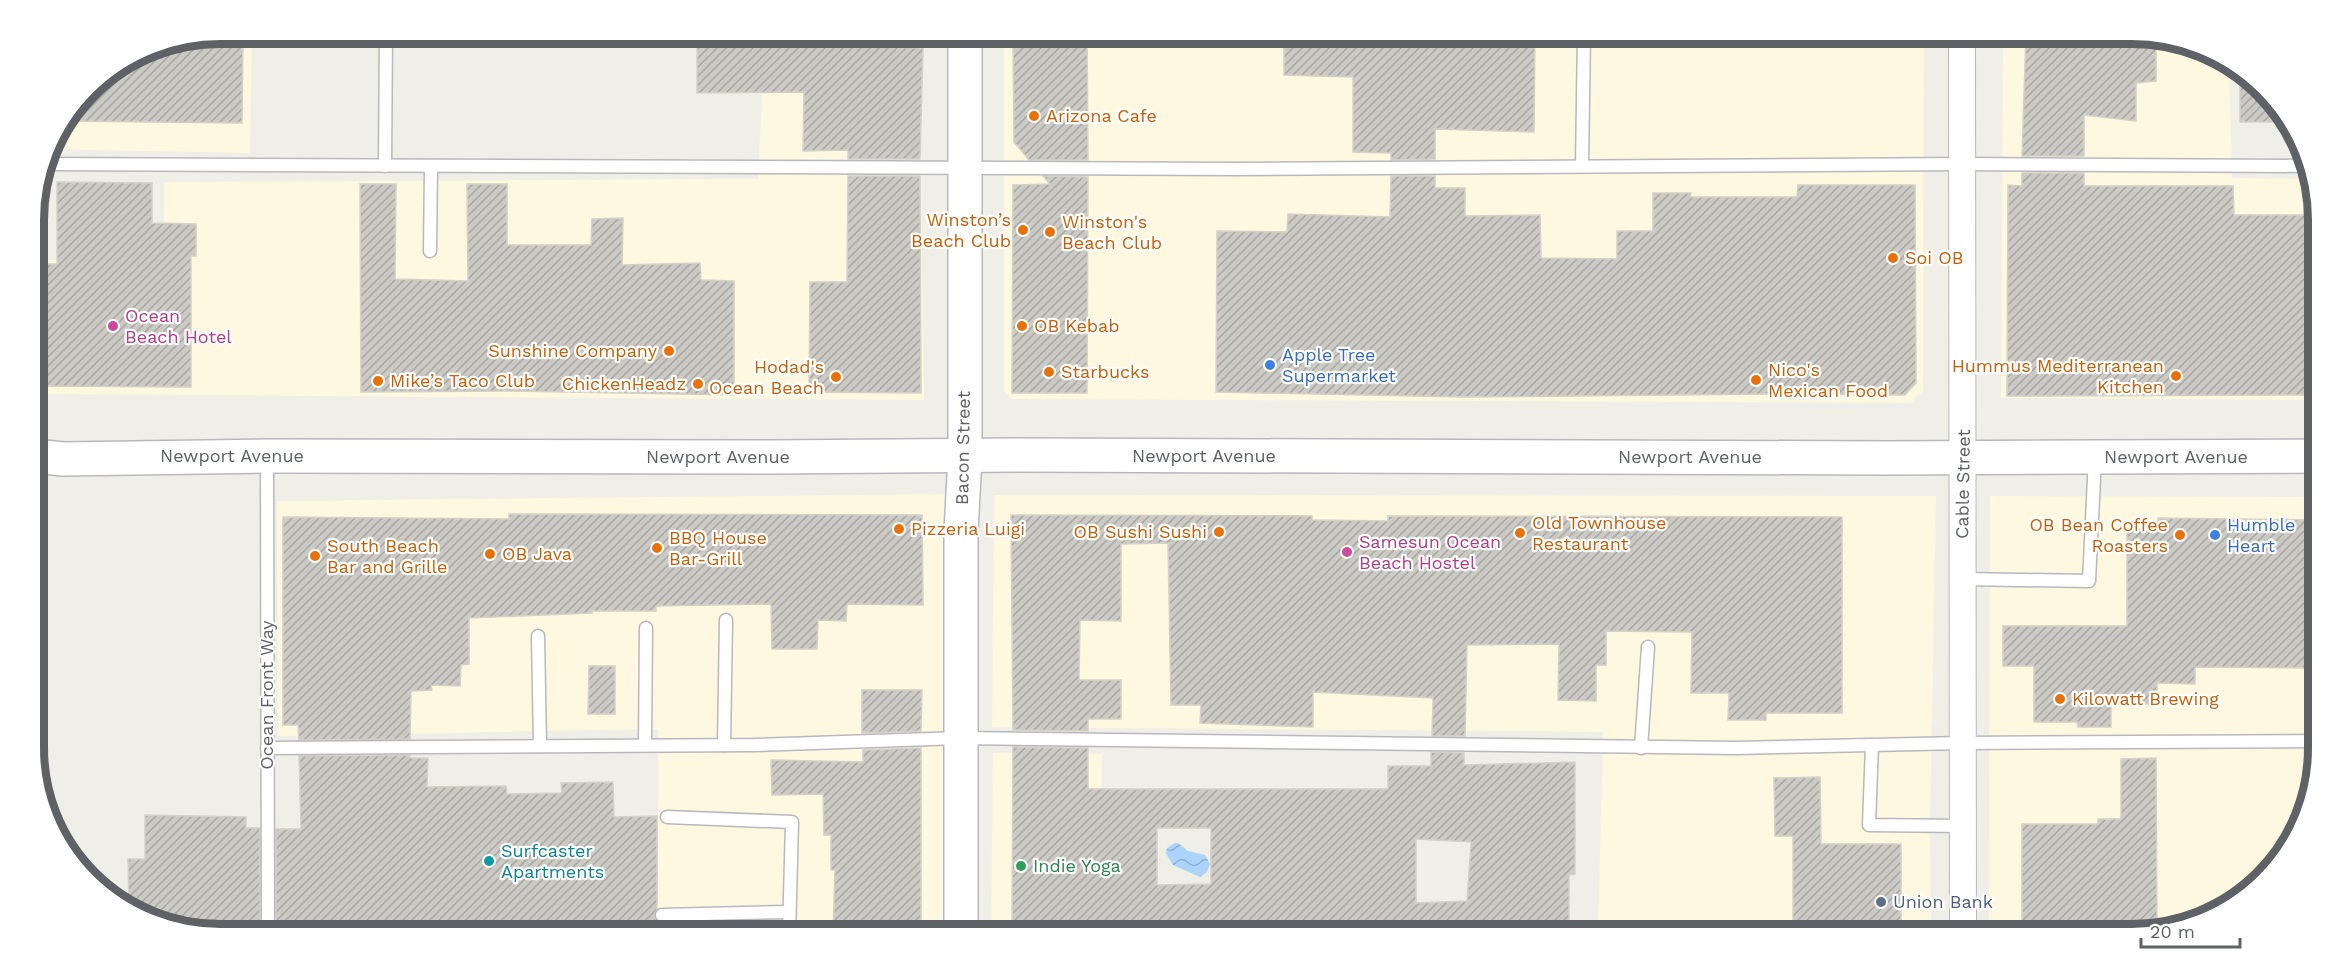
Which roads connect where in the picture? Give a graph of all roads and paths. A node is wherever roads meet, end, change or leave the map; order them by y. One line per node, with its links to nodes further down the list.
1 (386, 44): 7 (lane)
2 (965, 44): 11 (street, Bacon Street)
3 (1584, 44): 8 (lane)
4 (1962, 44): 6 (street, Cable Street)
5 (53, 164): 7 (lane)
6 (1964, 164): 8 (lane); 9 (lane); 17 (street, Cable Street)
7 (385, 166): 10 (lane)
8 (1582, 166): 11 (lane)
9 (2298, 166)
10 (430, 167): 11 (lane); 12 (lane)
11 (964, 168): 14 (street, Bacon Street)
12 (430, 251)
13 (267, 456): 14 (street, Newport Avenue); 16 (street, Newport Avenue); 31 (lane, Ocean Front Way)
14 (965, 456): 17 (street, Newport Avenue); 24 (street, Bacon Street)
15 (2308, 456): 18 (street, Newport Avenue)
16 (44, 457)
17 (1964, 457): 18 (street, Newport Avenue); 19 (street, Cable Street)
18 (2095, 457): 19 (lane)
19 (1962, 579): 26 (street, Cable Street)
20 (726, 620): 28 (lane)
21 (646, 628): 27 (lane)
22 (538, 636): 30 (lane)
23 (1648, 647): 32 (lane)
24 (961, 738): 28 (lane); 32 (lane); 39 (street, Bacon Street)
25 (2308, 741): 26 (lane)
26 (1963, 743): 29 (lane); 34 (street, Cable Street)
27 (645, 745): 28 (lane); 30 (lane)
28 (724, 745)
29 (1872, 745): 32 (lane); 34 (lane)
30 (540, 746): 31 (lane)
31 (267, 748): 37 (lane, Ocean Front Way)
32 (1641, 748)
33 (667, 817): 35 (lane)
34 (1962, 826): 40 (street, Cable Street)
35 (788, 912): 36 (lane); 38 (lane)
36 (662, 915)
37 (268, 924)
38 (789, 924)
39 (961, 924)
40 (1963, 924)

